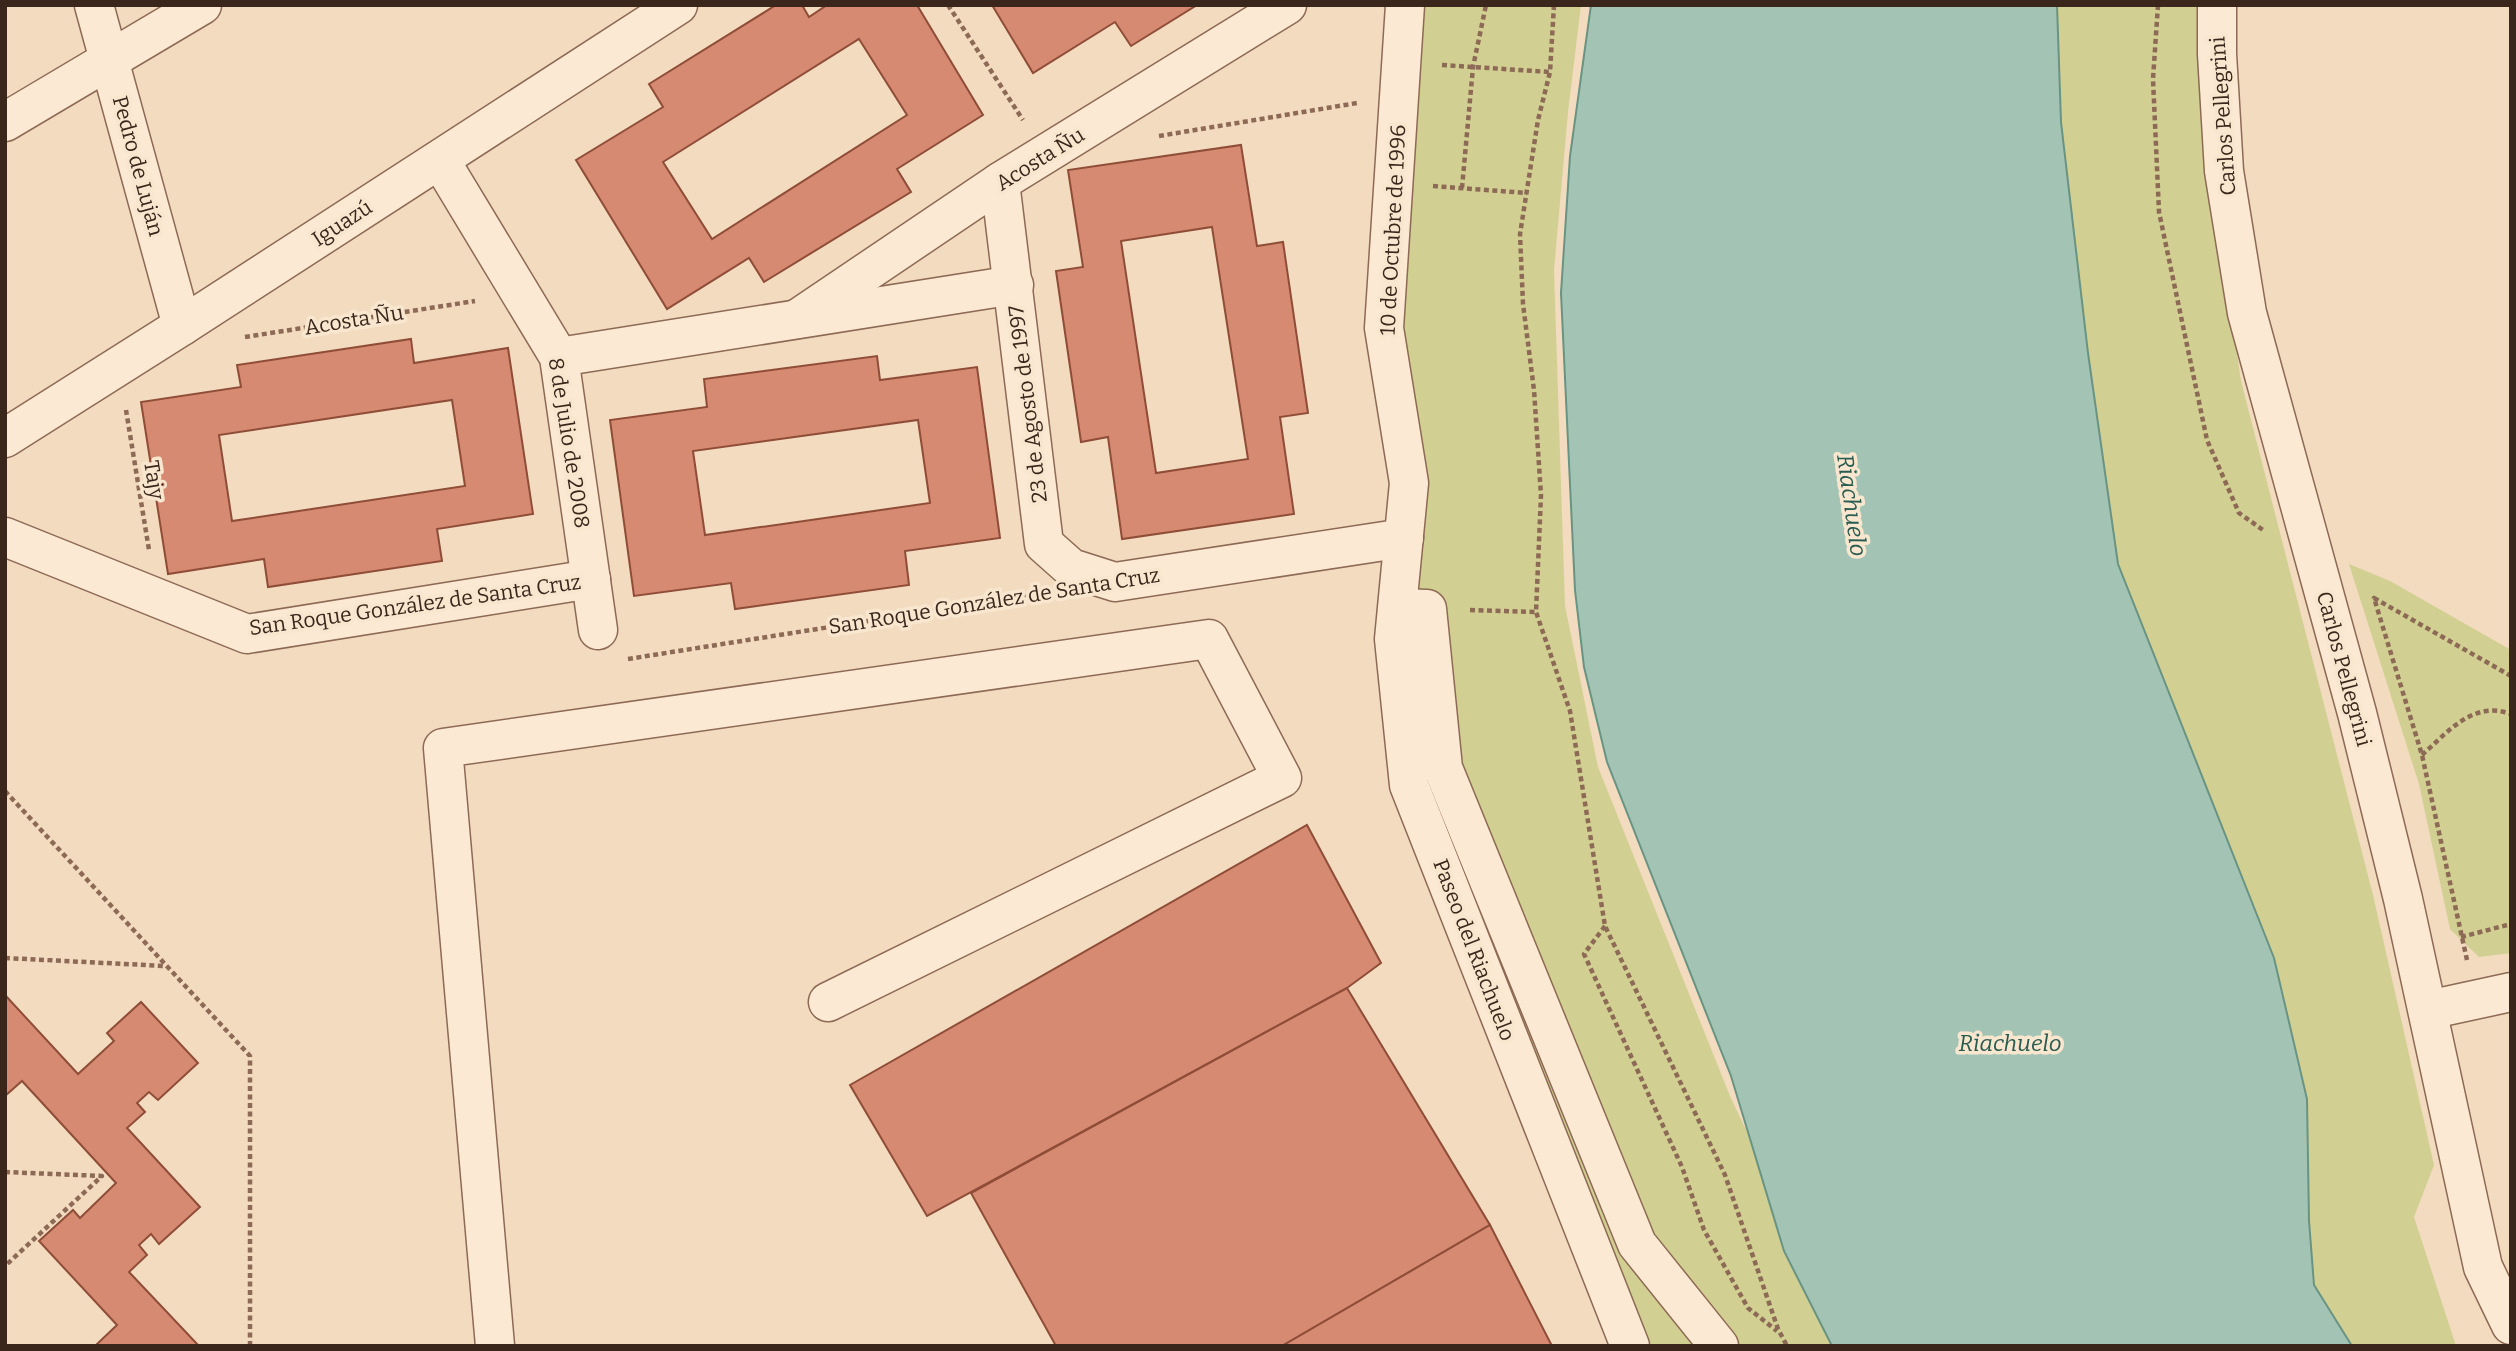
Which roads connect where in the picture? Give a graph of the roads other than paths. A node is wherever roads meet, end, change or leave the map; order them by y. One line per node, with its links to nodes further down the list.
1 (94, 5): 7 (street, Pedro de Luján)
2 (202, 5): 7 (street)
3 (678, 5): 9 (street, Iguazú)
4 (1287, 5): 10 (street, Acosta Ñu)
5 (1405, 5): 17 (street, 10 de Octubre de 1996)
6 (2217, 5): 24 (street, Carlos Pellegrini)
7 (108, 59): 8 (street); 13 (street, Pedro de Luján)
8 (5, 122)
9 (440, 160): 13 (street, Iguazú); 14 (street, 8 de Julio de 2008)
10 (1000, 183): 11 (street, 23 de Agosto de 1997); 12 (street, Acosta Ñu)
11 (1014, 285): 12 (street, Acosta Ñu); 19 (street, 23 de Agosto de 1997)
12 (797, 319): 14 (street, Acosta Ñu)
13 (191, 320): 15 (street, Iguazú)
14 (559, 357): 18 (street, 8 de Julio de 2008)
15 (5, 438)
16 (5, 537): 18 (street, San Roque González de Santa Cruz)
17 (1404, 538): 19 (street, San Roque González de Santa Cruz); 20 (street, Paseo del Riachuelo)
18 (591, 579): 21 (street, 8 de Julio de 2008)
19 (1115, 582)
20 (1412, 608): 27 (street, Paseo del Riachuelo); 28 (street)
21 (598, 630)
22 (2493, 996): 24 (street)
23 (828, 1002): 26 (street)
24 (2428, 1010): 25 (street, Carlos Pellegrini)
25 (2511, 1325)
26 (495, 1346)
27 (1630, 1346)
28 (1720, 1346)

